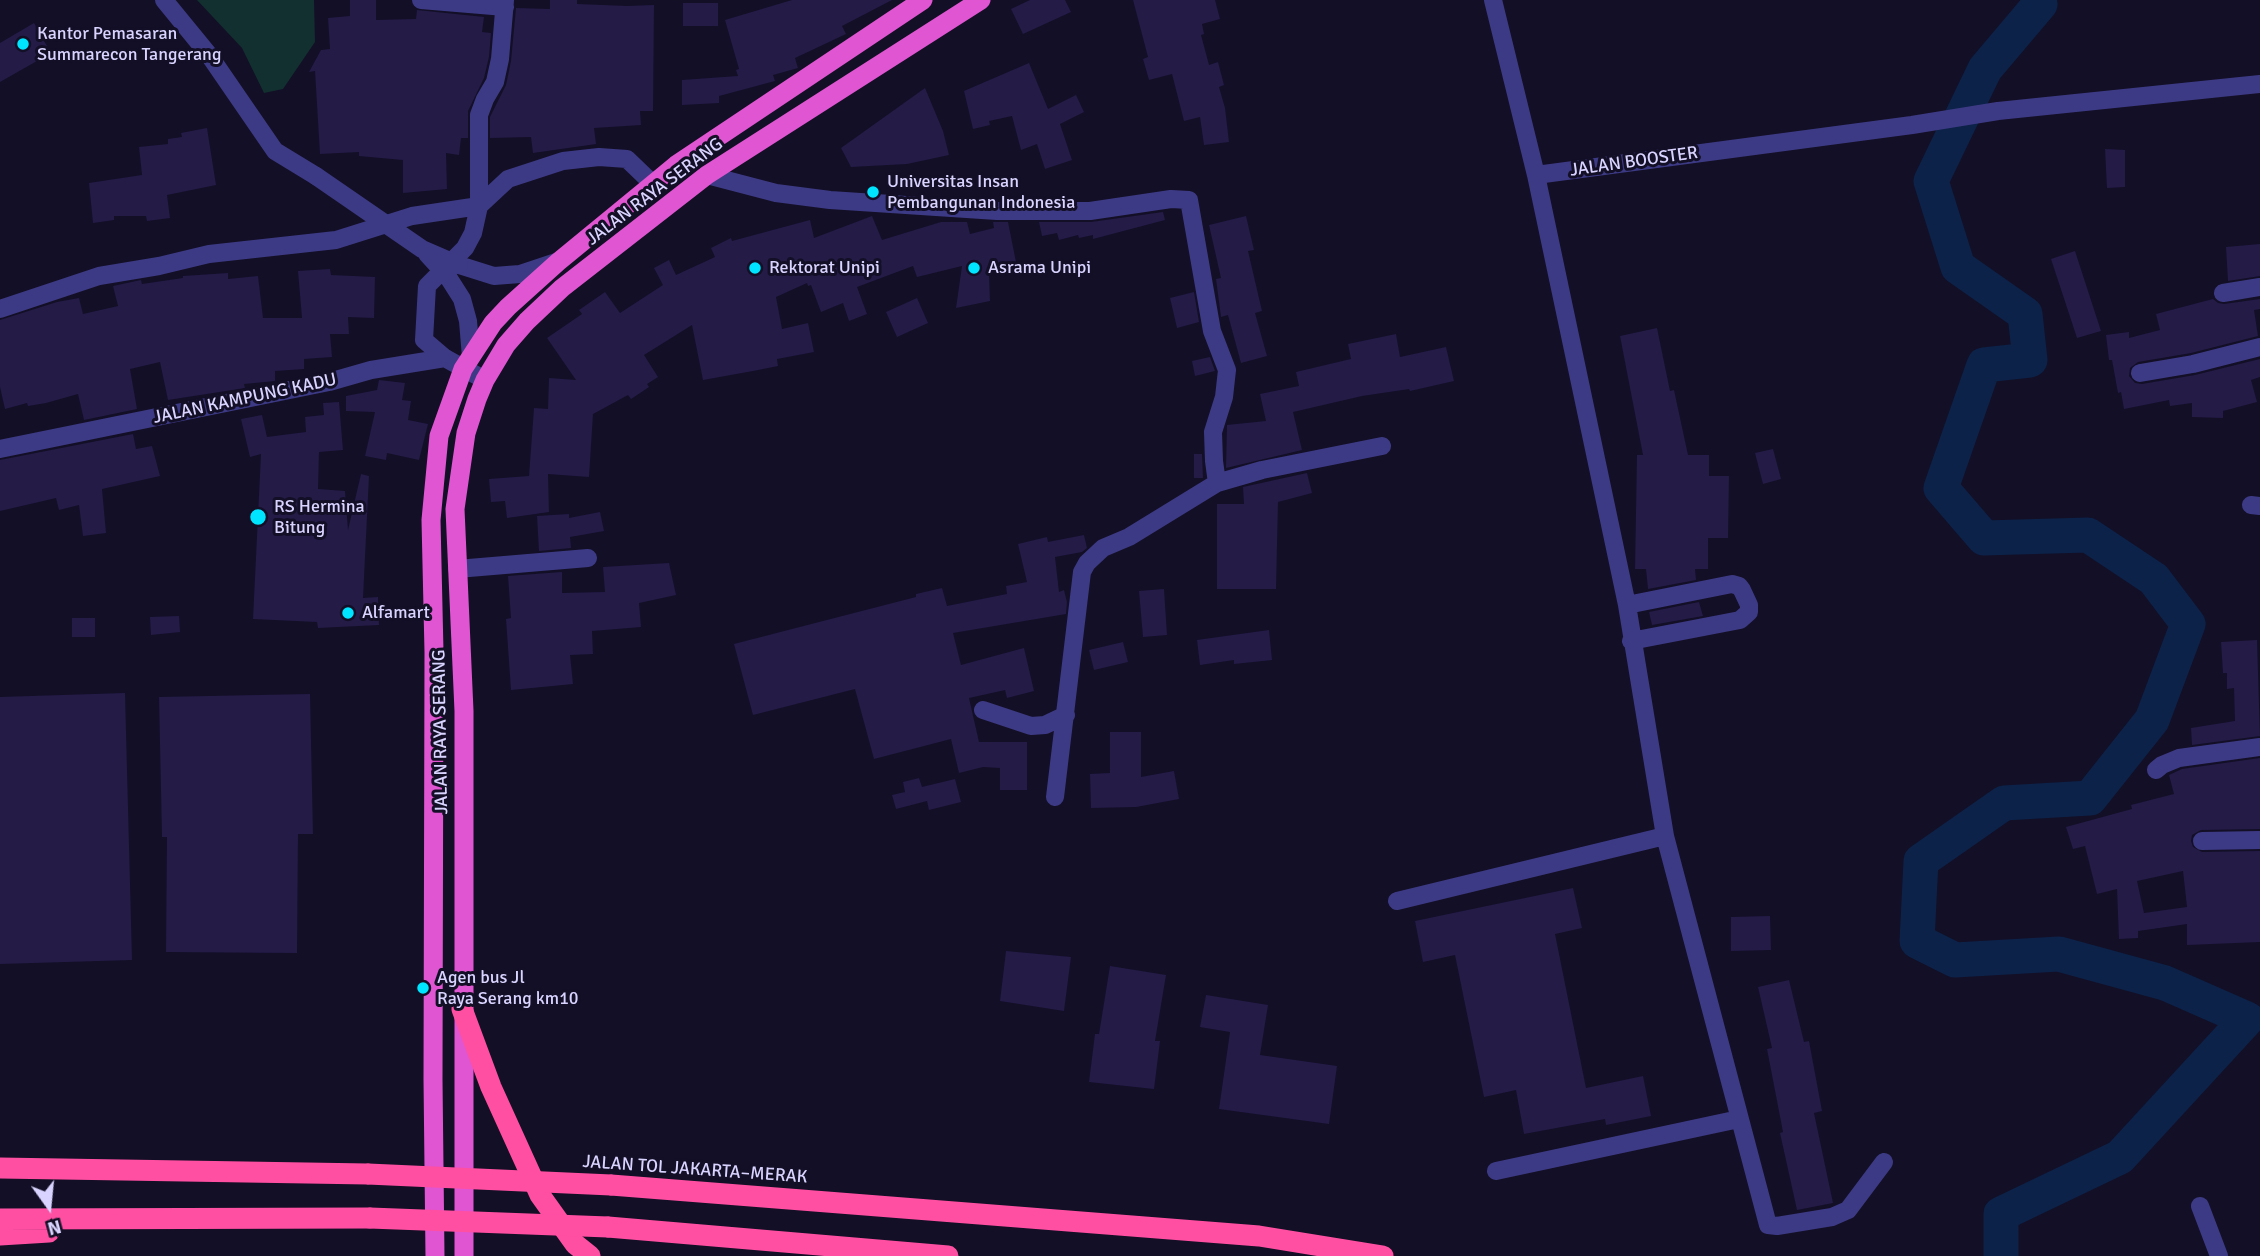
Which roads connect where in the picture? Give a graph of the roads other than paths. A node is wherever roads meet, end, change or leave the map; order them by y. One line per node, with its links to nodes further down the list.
1 (164, 0): 13 (street, bridge)
2 (421, 0): 6 (street)
3 (923, 0): 10 (highway, JALAN RAYA SERANG)
4 (981, 0): 8 (highway, JALAN RAYA SERANG)
5 (1493, 0): 9 (street)
6 (505, 3): 11 (street)
7 (2260, 85): 9 (street, JALAN BOOSTER)
8 (707, 175): 21 (highway, JALAN RAYA SERANG); 24 (street)
9 (1536, 175): 27 (street)
10 (653, 184): 11 (street); 12 (highway, JALAN RAYA SERANG)
11 (479, 206): 16 (street); 18 (street)
12 (558, 262): 13 (street); 19 (highway, JALAN RAYA SERANG)
13 (453, 271): 19 (street)
14 (2260, 287): 15 (street)
15 (2223, 293)
16 (0, 309)
17 (2260, 347): 20 (street)
18 (446, 358): 19 (street); 23 (street, JALAN KAMPUNG KADU)
19 (467, 363): 21 (street); 38 (highway, JALAN RAYA SERANG)
20 (2140, 373)
21 (485, 380): 26 (highway, JALAN RAYA SERANG)
22 (1382, 446): 24 (street)
23 (0, 449)
24 (1217, 483): 30 (street)
25 (588, 558): 26 (street)
26 (457, 569): 39 (highway, JALAN RAYA SERANG)
27 (1627, 605): 28 (street); 28 (street)
28 (1631, 641): 34 (street)
29 (983, 710): 30 (street)
30 (1066, 715): 33 (street)
31 (2260, 747): 32 (street)
32 (2156, 770)
33 (1055, 797)
34 (1665, 836): 37 (street); 41 (street)
35 (2260, 840): 36 (street)
36 (2202, 841)
37 (1397, 901)
38 (434, 976): 39 (highway); 49 (highway, JALAN RAYA SERANG)
39 (463, 976): 40 (highway, JALAN RAYA SERANG)
40 (462, 1009): 50 (highway, JALAN RAYA SERANG); 51 (highway)
41 (1739, 1119): 42 (street); 44 (street)
42 (1884, 1162)
43 (0, 1168): 53 (highway, JALAN TOL JAKARTA–MERAK, bridge)
44 (1496, 1171)
45 (2200, 1206): 54 (street)
46 (282, 1217): 47 (highway); 48 (highway); 52 (highway, bridge)
47 (0, 1219)
48 (0, 1235)
49 (435, 1256)
50 (464, 1256)
51 (590, 1256)
52 (948, 1256)
53 (1383, 1256)
54 (2219, 1256)

